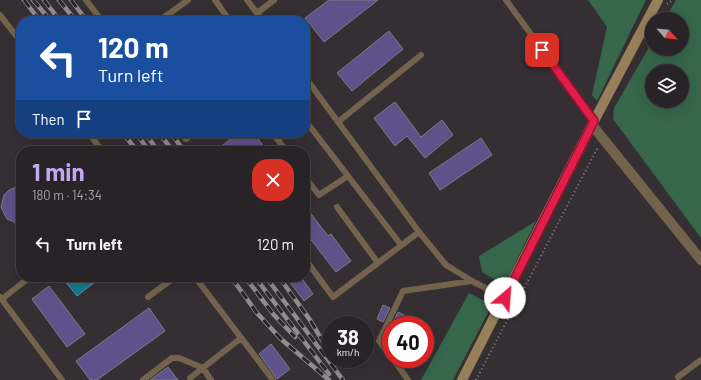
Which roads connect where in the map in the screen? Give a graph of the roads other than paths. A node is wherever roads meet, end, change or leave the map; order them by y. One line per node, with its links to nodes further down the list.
1 (86, 0): 10 (lane)
2 (188, 0): 11 (lane)
3 (215, 0): 12 (lane)
4 (248, 0): 8 (lane)
5 (274, 0): 8 (lane)
6 (506, 0): 18 (lane)
7 (658, 0): 18 (street)
8 (258, 13): 13 (lane)
9 (0, 15): 14 (lane)
10 (98, 16)
11 (166, 16)
12 (226, 16)
13 (260, 16)
14 (16, 36)
15 (421, 55): 17 (lane)
16 (310, 84): 17 (lane)
17 (338, 122): 25 (lane)
18 (593, 123): 27 (street); 37 (street)
19 (310, 127): 22 (lane)
20 (277, 139): 21 (lane)
21 (282, 146)
22 (348, 176): 23 (lane); 26 (lane)
23 (310, 183)
24 (337, 207): 29 (lane)
25 (419, 232): 26 (lane); 31 (lane)
26 (401, 245): 29 (lane)
27 (698, 248): 28 (street)
28 (701, 260)
29 (378, 263): 30 (lane)
30 (310, 266)
31 (472, 281): 37 (lane); 38 (lane)
32 (23, 282): 36 (lane)
33 (168, 282): 35 (lane)
34 (199, 282): 40 (lane)
35 (148, 297)
36 (1, 298): 47 (lane)
37 (505, 298): 52 (street)
38 (392, 316)
39 (382, 335): 41 (lane)
40 (241, 338): 43 (lane); 50 (lane)
41 (382, 345)
42 (701, 360): 45 (lane)
43 (203, 368): 46 (lane); 48 (lane); 49 (lane)
44 (399, 368): 51 (lane)
45 (678, 377)
46 (190, 378)
47 (62, 380)
48 (143, 380)
49 (211, 380)
50 (273, 380)
51 (408, 380)
52 (462, 380)

